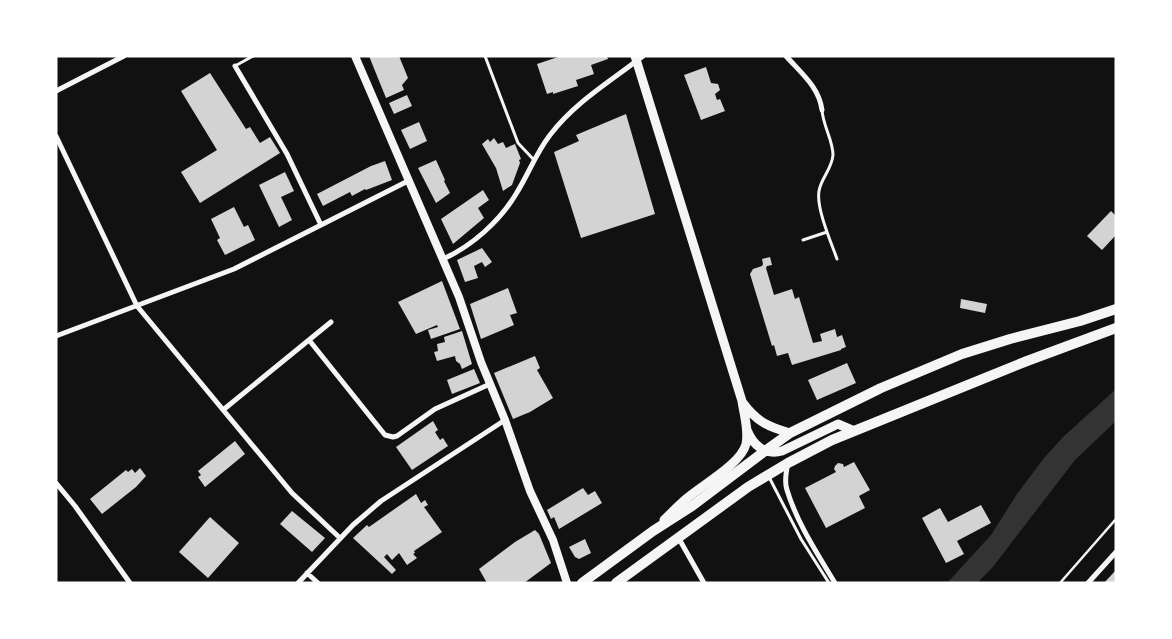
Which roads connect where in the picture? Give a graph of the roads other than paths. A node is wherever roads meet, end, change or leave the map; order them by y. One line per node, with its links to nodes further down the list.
1 (124, 56): 8 (street)
2 (253, 56): 7 (lane)
3 (355, 56): 12 (street)
4 (485, 56): 11 (lane)
5 (786, 56): 9 (street)
6 (638, 58): 11 (street); 25 (main road)
7 (235, 66): 13 (street)
8 (56, 90)
9 (822, 110): 14 (lane)
10 (56, 136): 18 (street)
11 (534, 161): 16 (street)
12 (408, 181): 13 (street); 16 (street)
13 (321, 224): 18 (street)
14 (827, 232): 15 (lane); 17 (lane)
15 (803, 240)
16 (444, 259): 24 (street)
17 (837, 259)
18 (137, 306): 22 (street); 26 (street)
19 (1116, 309): 30 (main road)
20 (331, 322): 23 (street)
21 (1116, 328): 29 (main road)
22 (56, 336)
23 (309, 340): 24 (street); 26 (street)
24 (490, 384): 27 (street)
25 (742, 401): 28 (main road); 30 (main road)
26 (222, 410): 37 (street)
27 (505, 420): 37 (street); 43 (street)
28 (746, 428): 31 (main road); 35 (main road)
29 (852, 430): 31 (main road); 32 (main road)
30 (790, 434): 31 (main road)
31 (765, 451): 35 (main road)
32 (788, 463): 33 (main road); 48 (street)
33 (768, 475): 36 (main road); 47 (lane)
34 (56, 483): 40 (street)
35 (653, 531): 44 (main road)
36 (678, 537): 45 (main road); 46 (street)
37 (340, 538): 39 (street)
38 (1116, 552): 49 (street)
39 (307, 573): 41 (street); 42 (street)
40 (130, 583)
41 (298, 583)
42 (318, 583)
43 (567, 583)
44 (582, 583)
45 (616, 583)
46 (704, 583)
47 (829, 583)
48 (835, 583)
49 (1088, 583)

